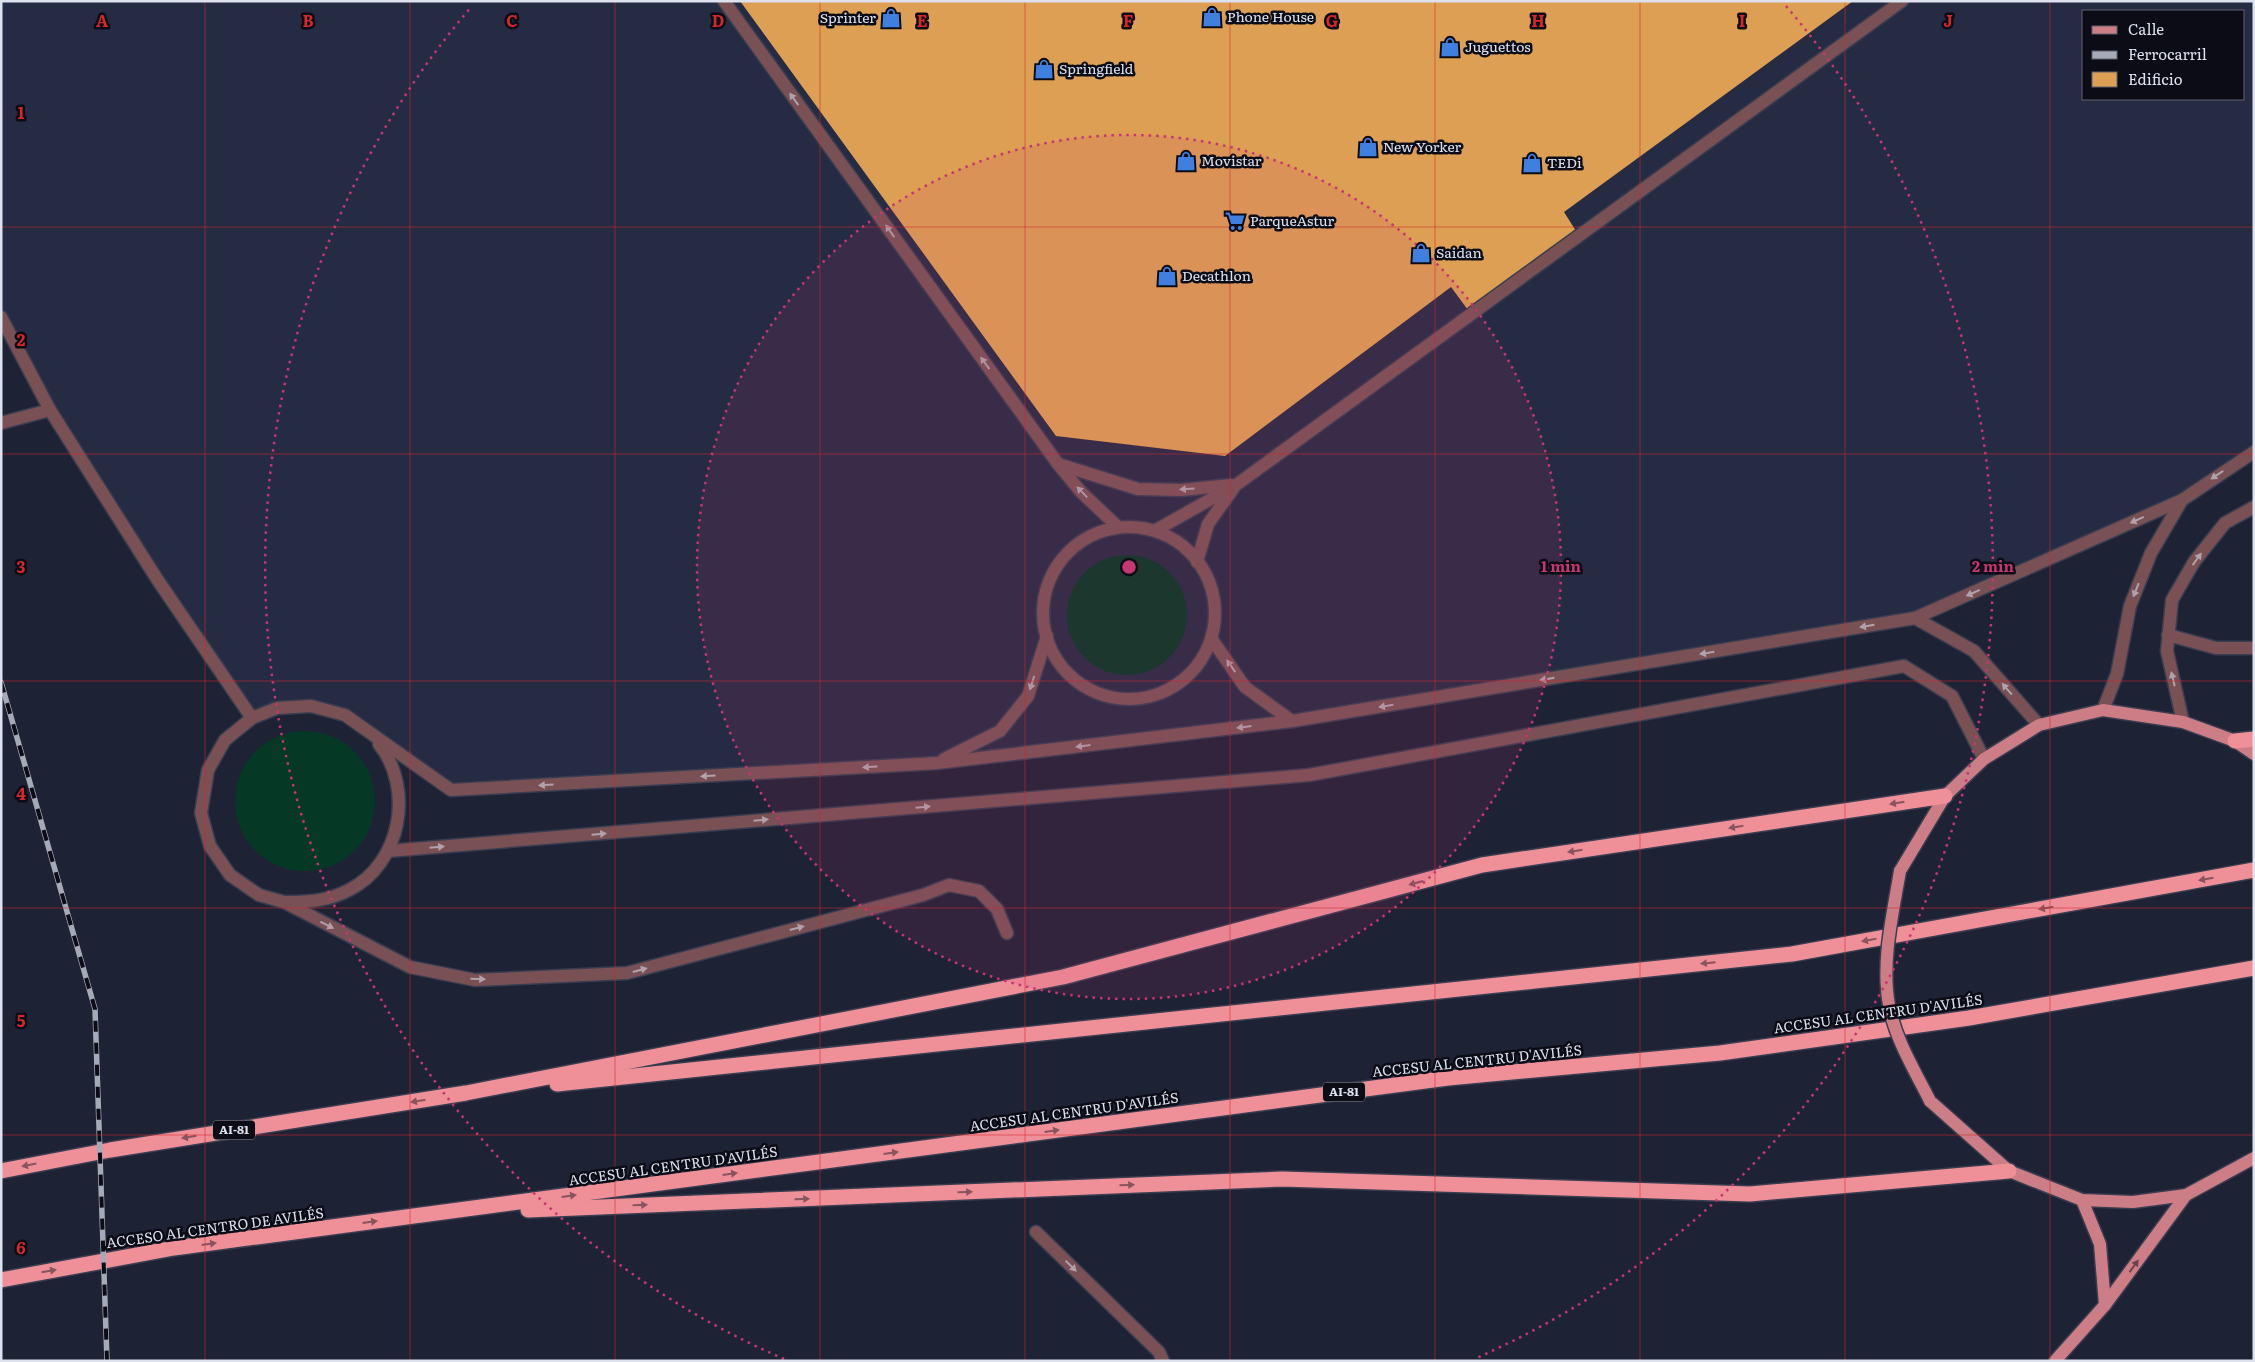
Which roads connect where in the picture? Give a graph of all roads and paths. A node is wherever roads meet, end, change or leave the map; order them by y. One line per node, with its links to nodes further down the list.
1 (724, 1): 7 (street, one-way to 1)
2 (1902, 1): 8 (street)
3 (1, 317): 4 (street)
4 (50, 410): 5 (street); 20 (street)
5 (1, 423)
6 (2254, 452): 9 (street, one-way to 9)
7 (1058, 464): 8 (street, one-way to 7); 11 (street, one-way to 7)
8 (1236, 485): 12 (street); 13 (street)
9 (2182, 500): 14 (street, one-way to 14); 19 (street, one-way to 19)
10 (2254, 507): 15 (street, one-way to 10)
11 (1117, 526): 12 (street); 16 (street)
12 (1156, 530): 13 (street)
13 (1198, 562): 17 (street)
14 (1916, 618): 21 (street, one-way to 21); 23 (street, one-way to 14)
15 (2168, 635): 18 (street); 22 (street, one-way to 15)
16 (1047, 636): 17 (street); 29 (street, one-way to 29)
17 (1213, 641): 21 (street, one-way to 17)
18 (2254, 648)
19 (2103, 710): 22 (main road); 23 (main road)
20 (252, 718): 24 (street); 33 (street)
21 (1292, 722): 29 (street, one-way to 29)
22 (2183, 722): 26 (main road)
23 (2039, 725): 28 (main road)
24 (372, 736): 29 (street, one-way to 24); 31 (street)
25 (2254, 739): 26 (highway)
26 (2235, 741): 27 (main road)
27 (2254, 754)
28 (1984, 759): 30 (main road); 31 (street, one-way to 28)
29 (937, 763)
30 (1945, 796): 36 (highway, one-way to 36); 39 (main road, bridge)
31 (388, 851): 33 (street)
32 (2254, 870): 36 (highway, AI-81, one-way to 36)
33 (284, 902): 34 (street, one-way to 34)
34 (1007, 933)
35 (2254, 968): 42 (highway, ACCESU AL CENTRU D'AVILÉS / AI-81, one-way to 35)
36 (466, 1093): 38 (highway, AI-81, one-way to 38)
37 (2254, 1158): 40 (main road)
38 (1, 1171)
39 (2009, 1171): 41 (main road); 42 (highway, one-way to 39)
40 (2186, 1195): 41 (main road); 45 (main road, one-way to 40)
41 (2082, 1200): 45 (main road)
42 (434, 1214): 44 (highway, ACCESO AL CENTRO DE AVILÉS / AI-81, one-way to 42)
43 (1036, 1232): 46 (street, one-way to 46)
44 (1, 1280)
45 (2105, 1305): 47 (main road)
46 (1164, 1361)
47 (2055, 1361)

